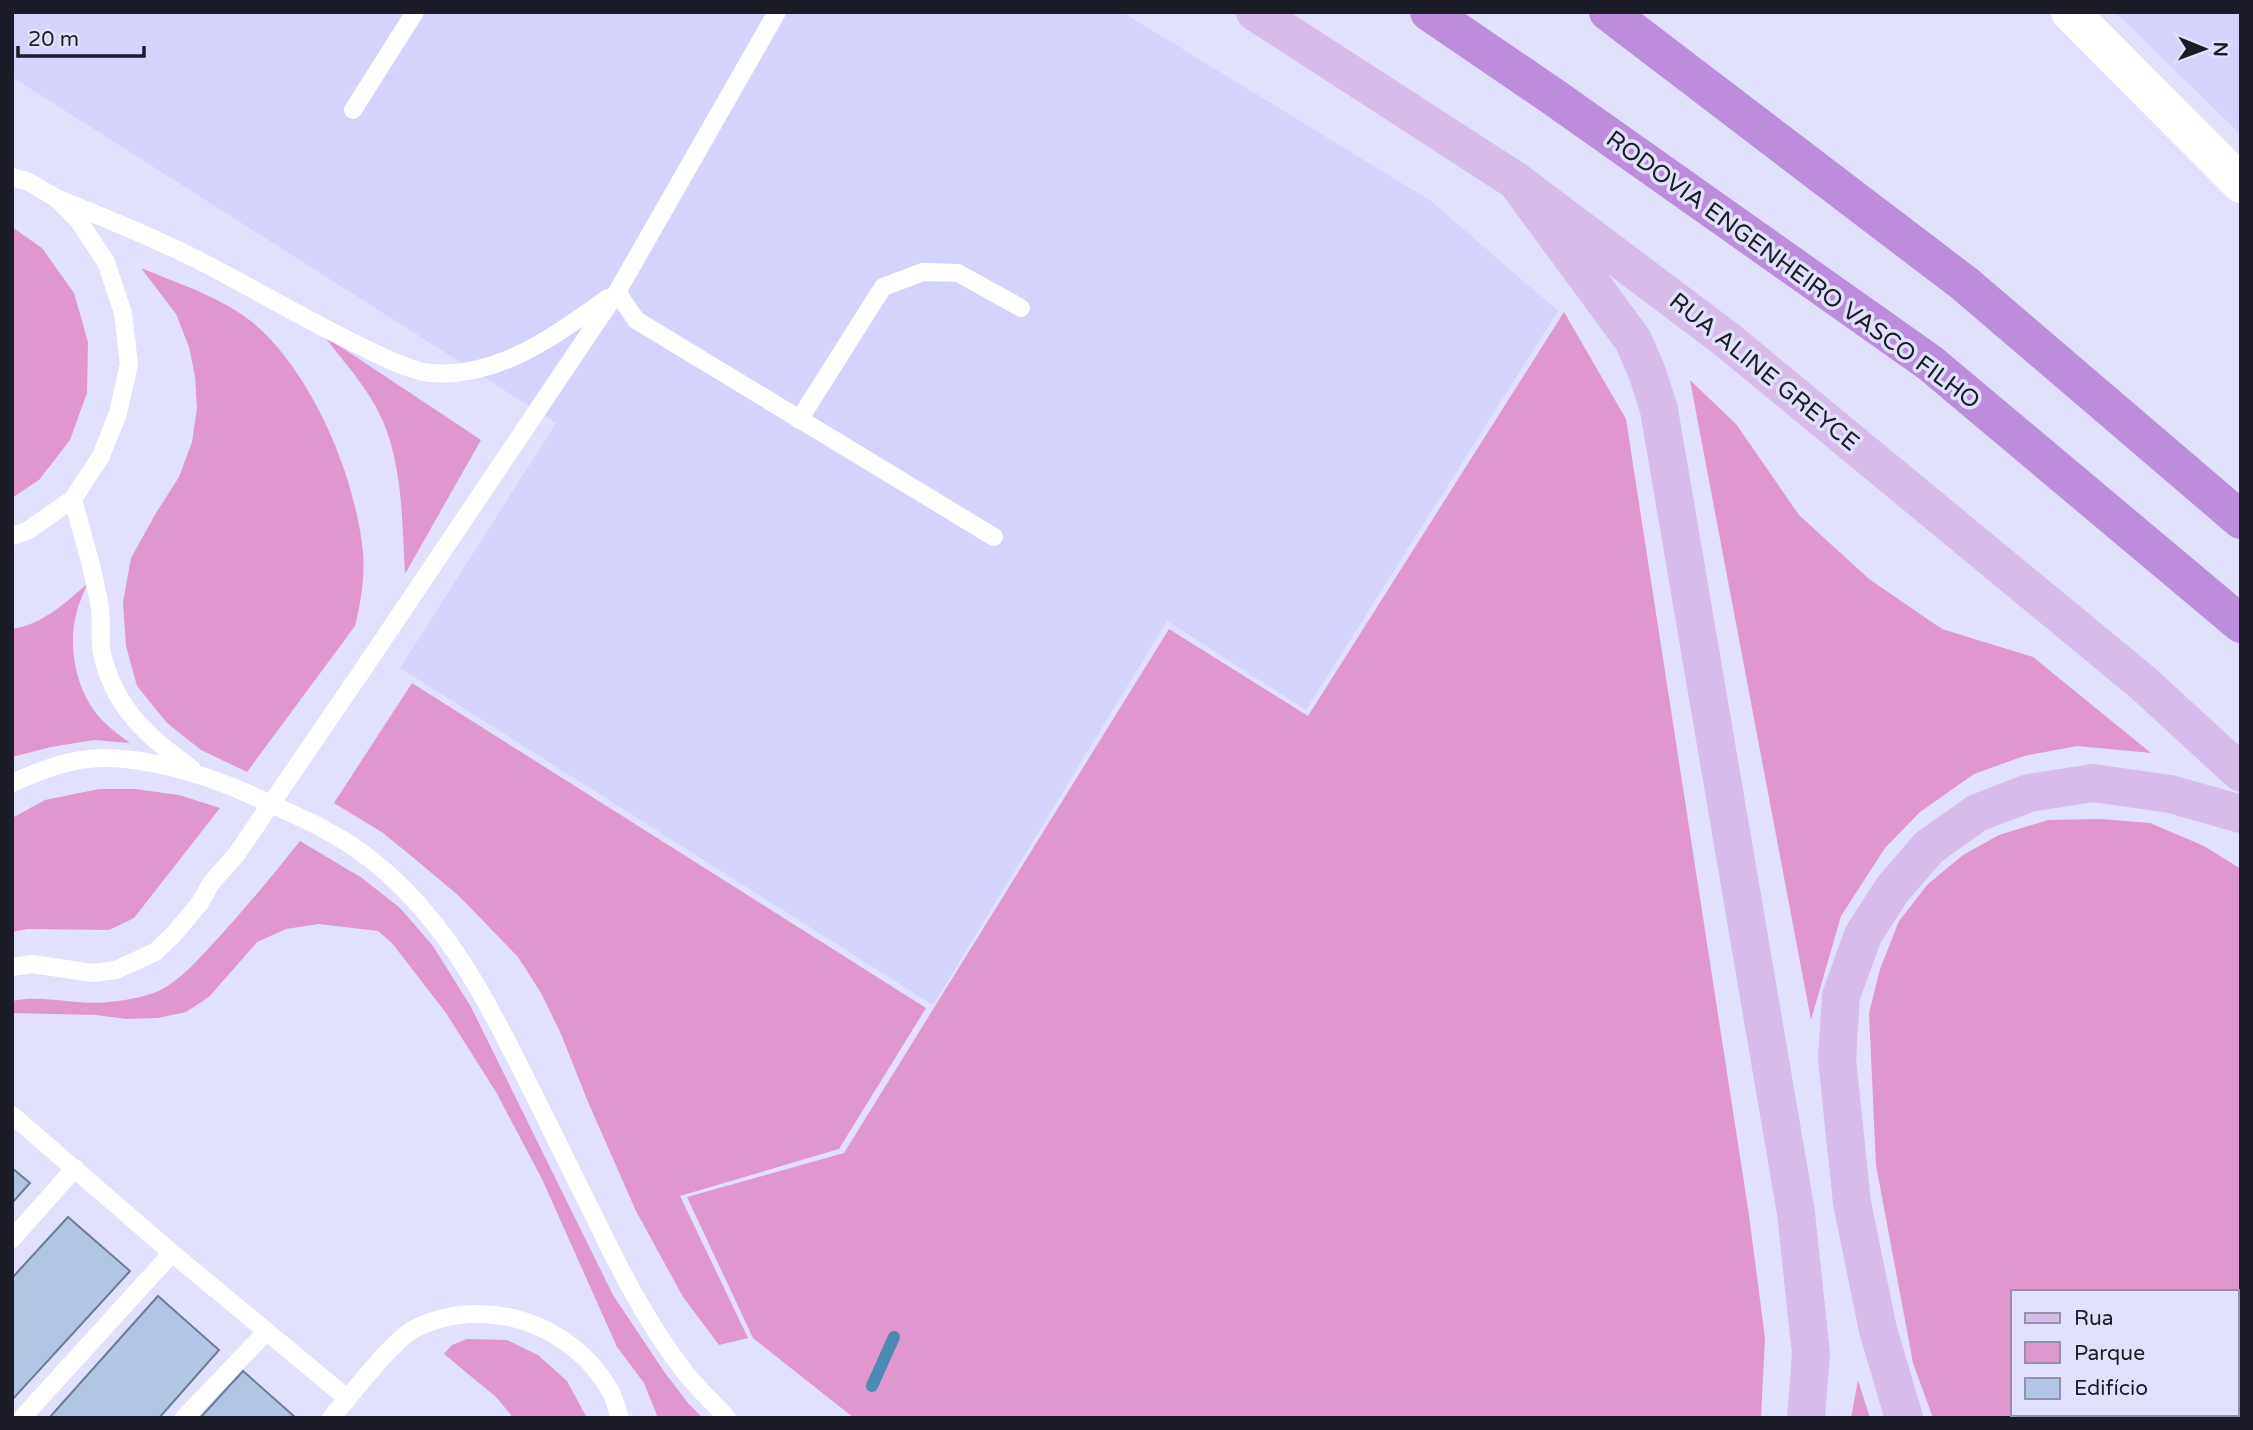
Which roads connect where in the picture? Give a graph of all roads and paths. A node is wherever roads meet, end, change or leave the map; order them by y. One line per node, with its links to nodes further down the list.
1 (415, 12): 7 (lane)
2 (777, 12): 12 (lane)
3 (1255, 12): 9 (main road, RUA ALINE GREYCE)
4 (1429, 12): 19 (highway, RODOVIA ENGENHEIRO VASCO FILHO)
5 (1608, 12): 16 (highway)
6 (2070, 12): 10 (street)
7 (353, 110)
8 (12, 177): 11 (lane)
9 (1516, 181): 20 (main road, RUA ALINE GREYCE); 36 (main road)
10 (2241, 184)
11 (56, 198): 12 (lane); 15 (lane)
12 (617, 292): 14 (lane); 24 (lane)
13 (1021, 308): 14 (lane)
14 (799, 420): 18 (lane)
15 (73, 499): 17 (lane); 21 (lane)
16 (2241, 520)
17 (12, 536)
18 (995, 537)
19 (2241, 624)
20 (2241, 773)
21 (198, 774): 22 (lane); 35 (lane)
22 (12, 783)
23 (2241, 814): 37 (main road)
24 (12, 967)
25 (12, 1115): 26 (lane)
26 (75, 1168): 27 (lane); 28 (lane)
27 (12, 1239)
28 (172, 1253): 29 (lane); 31 (lane)
29 (267, 1331): 30 (lane); 32 (lane)
30 (348, 1399): 33 (lane); 34 (lane)
31 (22, 1418)
32 (184, 1418)
33 (331, 1418)
34 (620, 1418)
35 (727, 1418)
36 (1806, 1418)
37 (1904, 1418)

